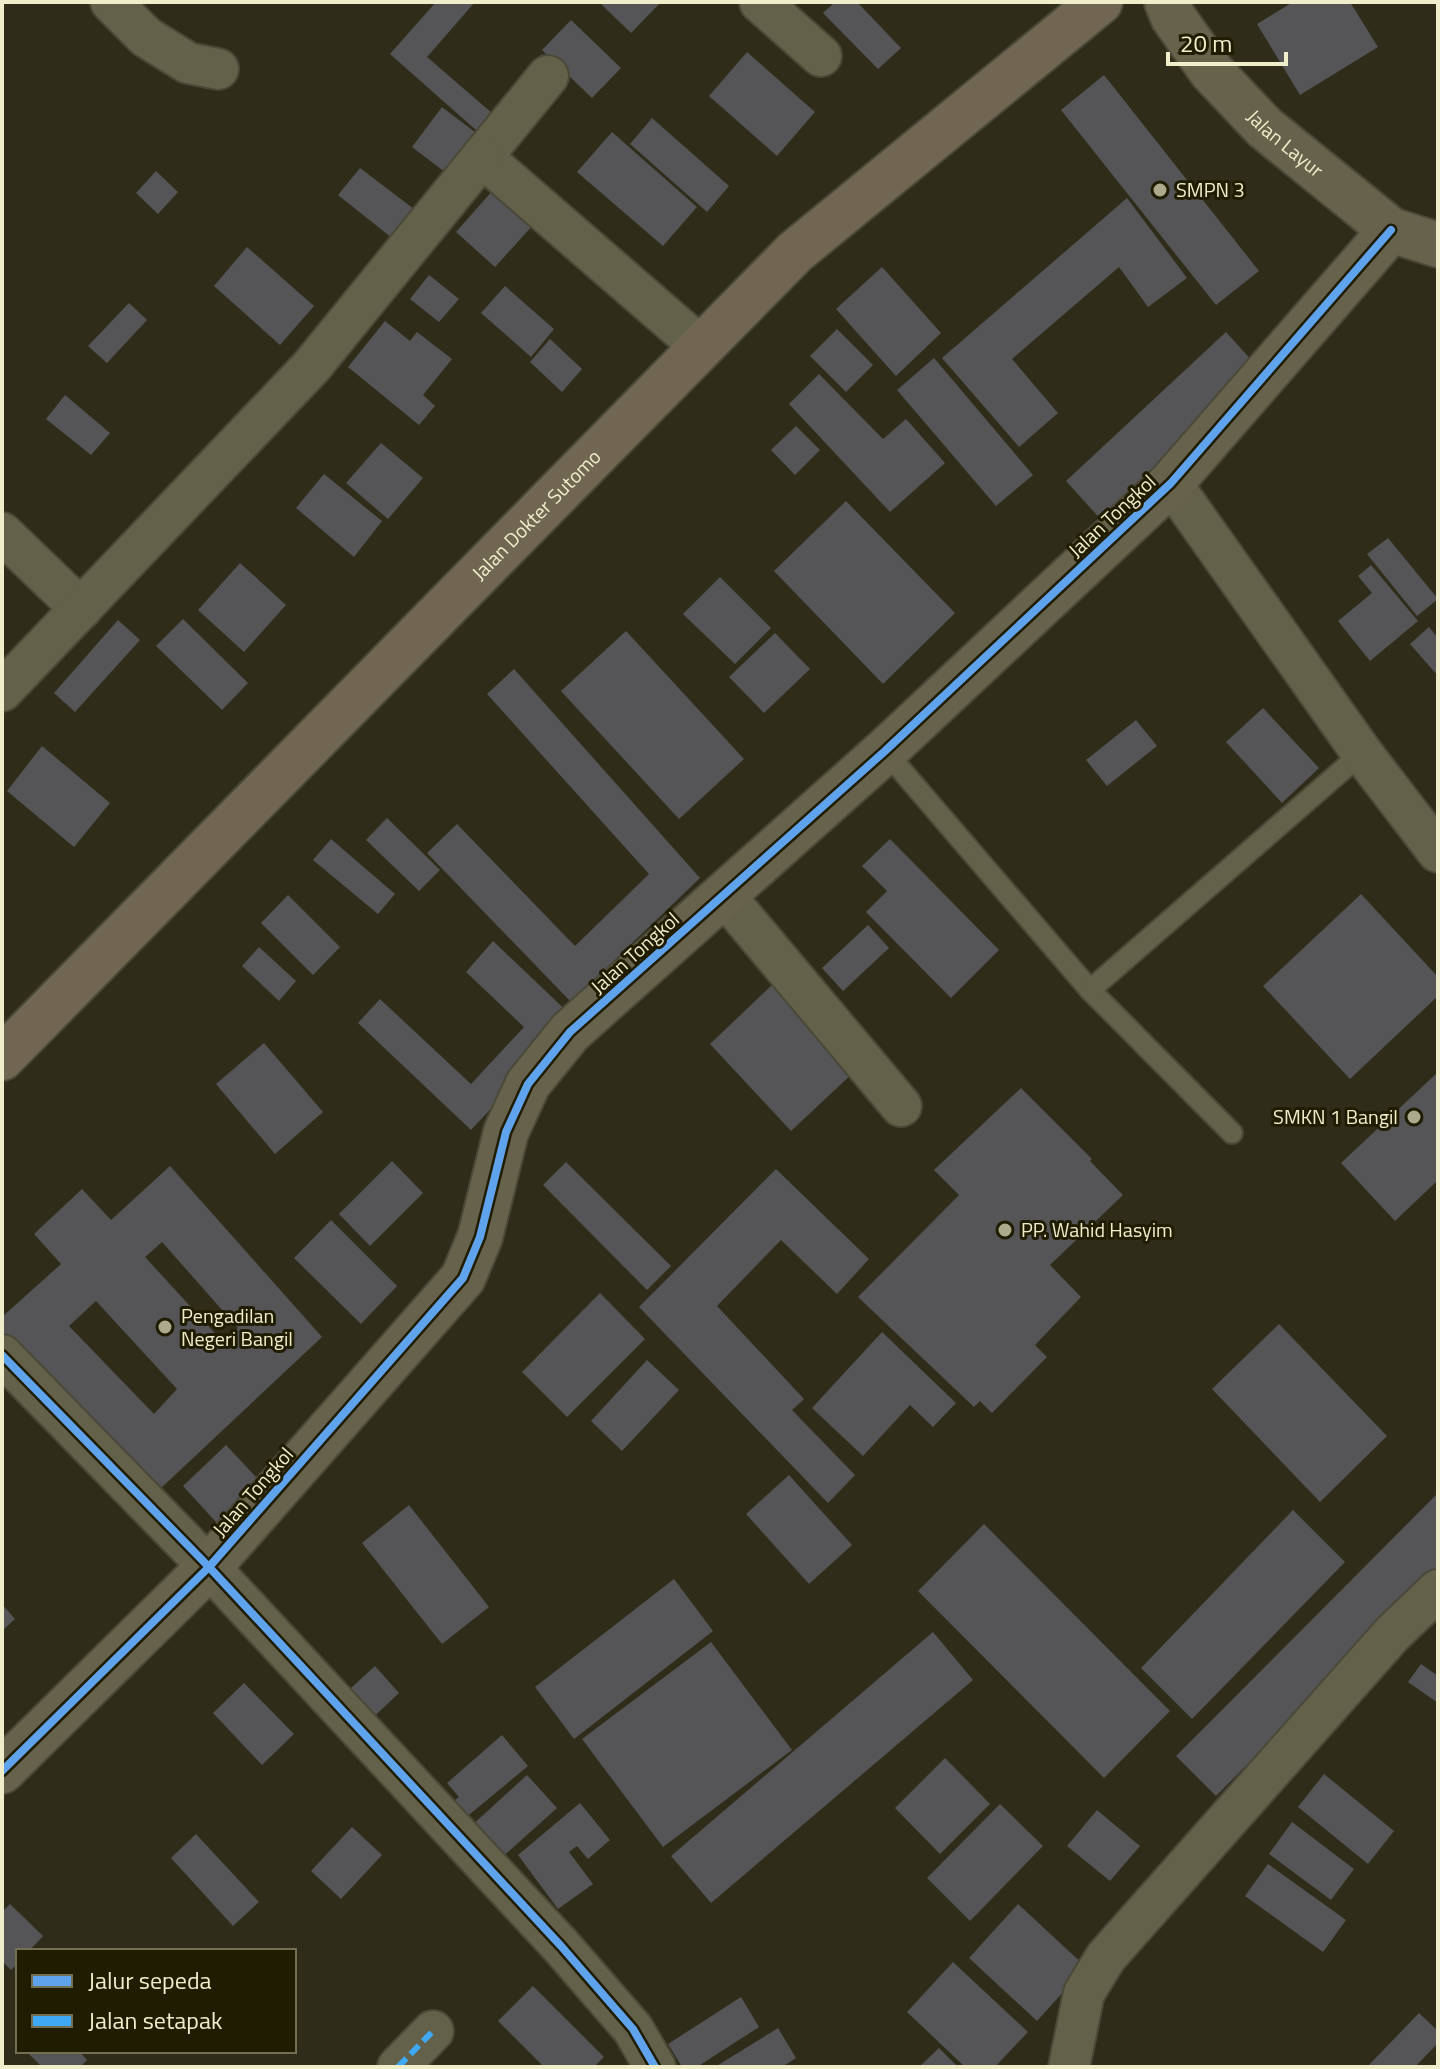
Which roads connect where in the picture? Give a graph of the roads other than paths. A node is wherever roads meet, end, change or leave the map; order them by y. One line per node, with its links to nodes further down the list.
1 (111, 2): 6 (street)
2 (760, 2): 5 (street)
3 (1100, 2): 11 (highway, Jalan Dokter Sutomo)
4 (1167, 2): 9 (street, Jalan Layur)
5 (821, 56)
6 (218, 69)
7 (548, 76): 8 (street)
8 (482, 157): 11 (street); 14 (street)
9 (1391, 230): 10 (street, Jalan Layur); 12 (street, Jalan Tongkol)
10 (1438, 245)
11 (701, 347): 21 (highway, Jalan Dokter Sutomo)
12 (1171, 483): 16 (street, Jalan Tongkol); 17 (street)
13 (2, 533): 14 (street)
14 (81, 609): 15 (street)
15 (2, 691)
16 (885, 751): 19 (street, Jalan Tongkol); 20 (lane)
17 (1362, 753): 18 (street); 20 (lane)
18 (1438, 852)
19 (724, 895): 22 (street); 25 (street, Jalan Tongkol)
20 (1090, 990): 23 (lane)
21 (2, 1058)
22 (901, 1106)
23 (1232, 1133)
24 (2, 1355): 25 (street)
25 (209, 1567): 27 (street, Jalan Tongkol); 30 (street)
26 (1438, 1590): 31 (street)
27 (2, 1771)
28 (433, 2031): 29 (street)
29 (398, 2067)
30 (655, 2067)
31 (1069, 2067)

